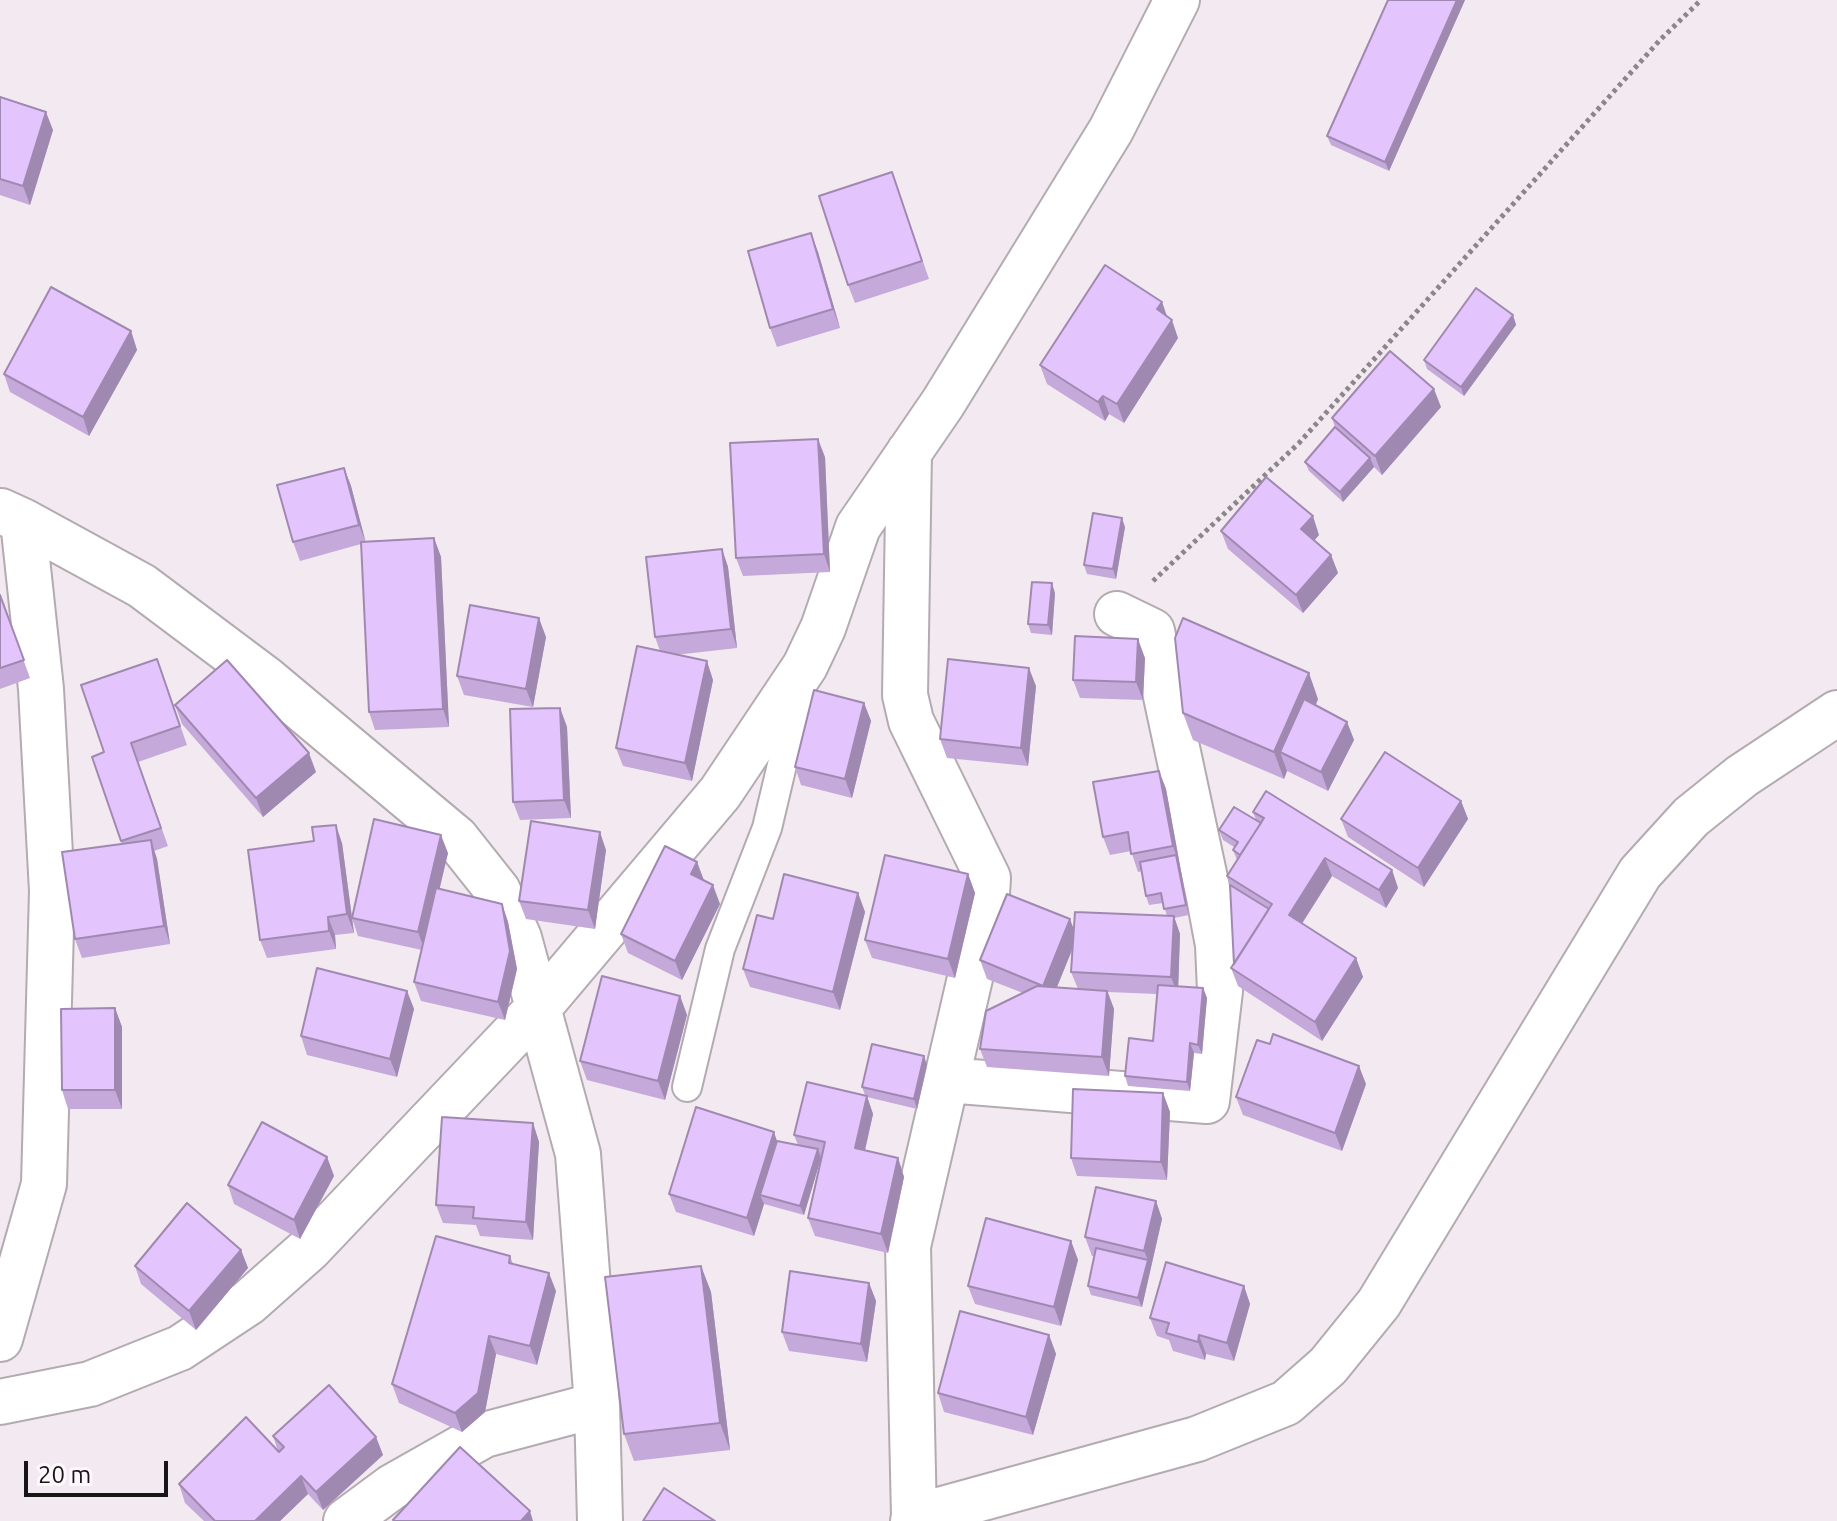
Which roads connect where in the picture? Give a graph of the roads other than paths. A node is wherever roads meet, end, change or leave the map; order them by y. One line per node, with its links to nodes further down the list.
1 (1177, 0): 2 (street)
2 (909, 452): 5 (street); 8 (street)
3 (12, 516): 7 (street); 10 (street)
4 (1117, 614): 8 (street)
5 (805, 666): 7 (street); 9 (lane)
6 (1837, 713): 13 (street)
7 (540, 1006): 11 (street); 12 (street)
8 (947, 1080): 13 (street)
9 (687, 1087)
10 (0, 1339)
11 (0, 1402)
12 (597, 1405): 14 (street); 15 (street)
13 (913, 1519)
14 (346, 1521)
15 (600, 1521)

